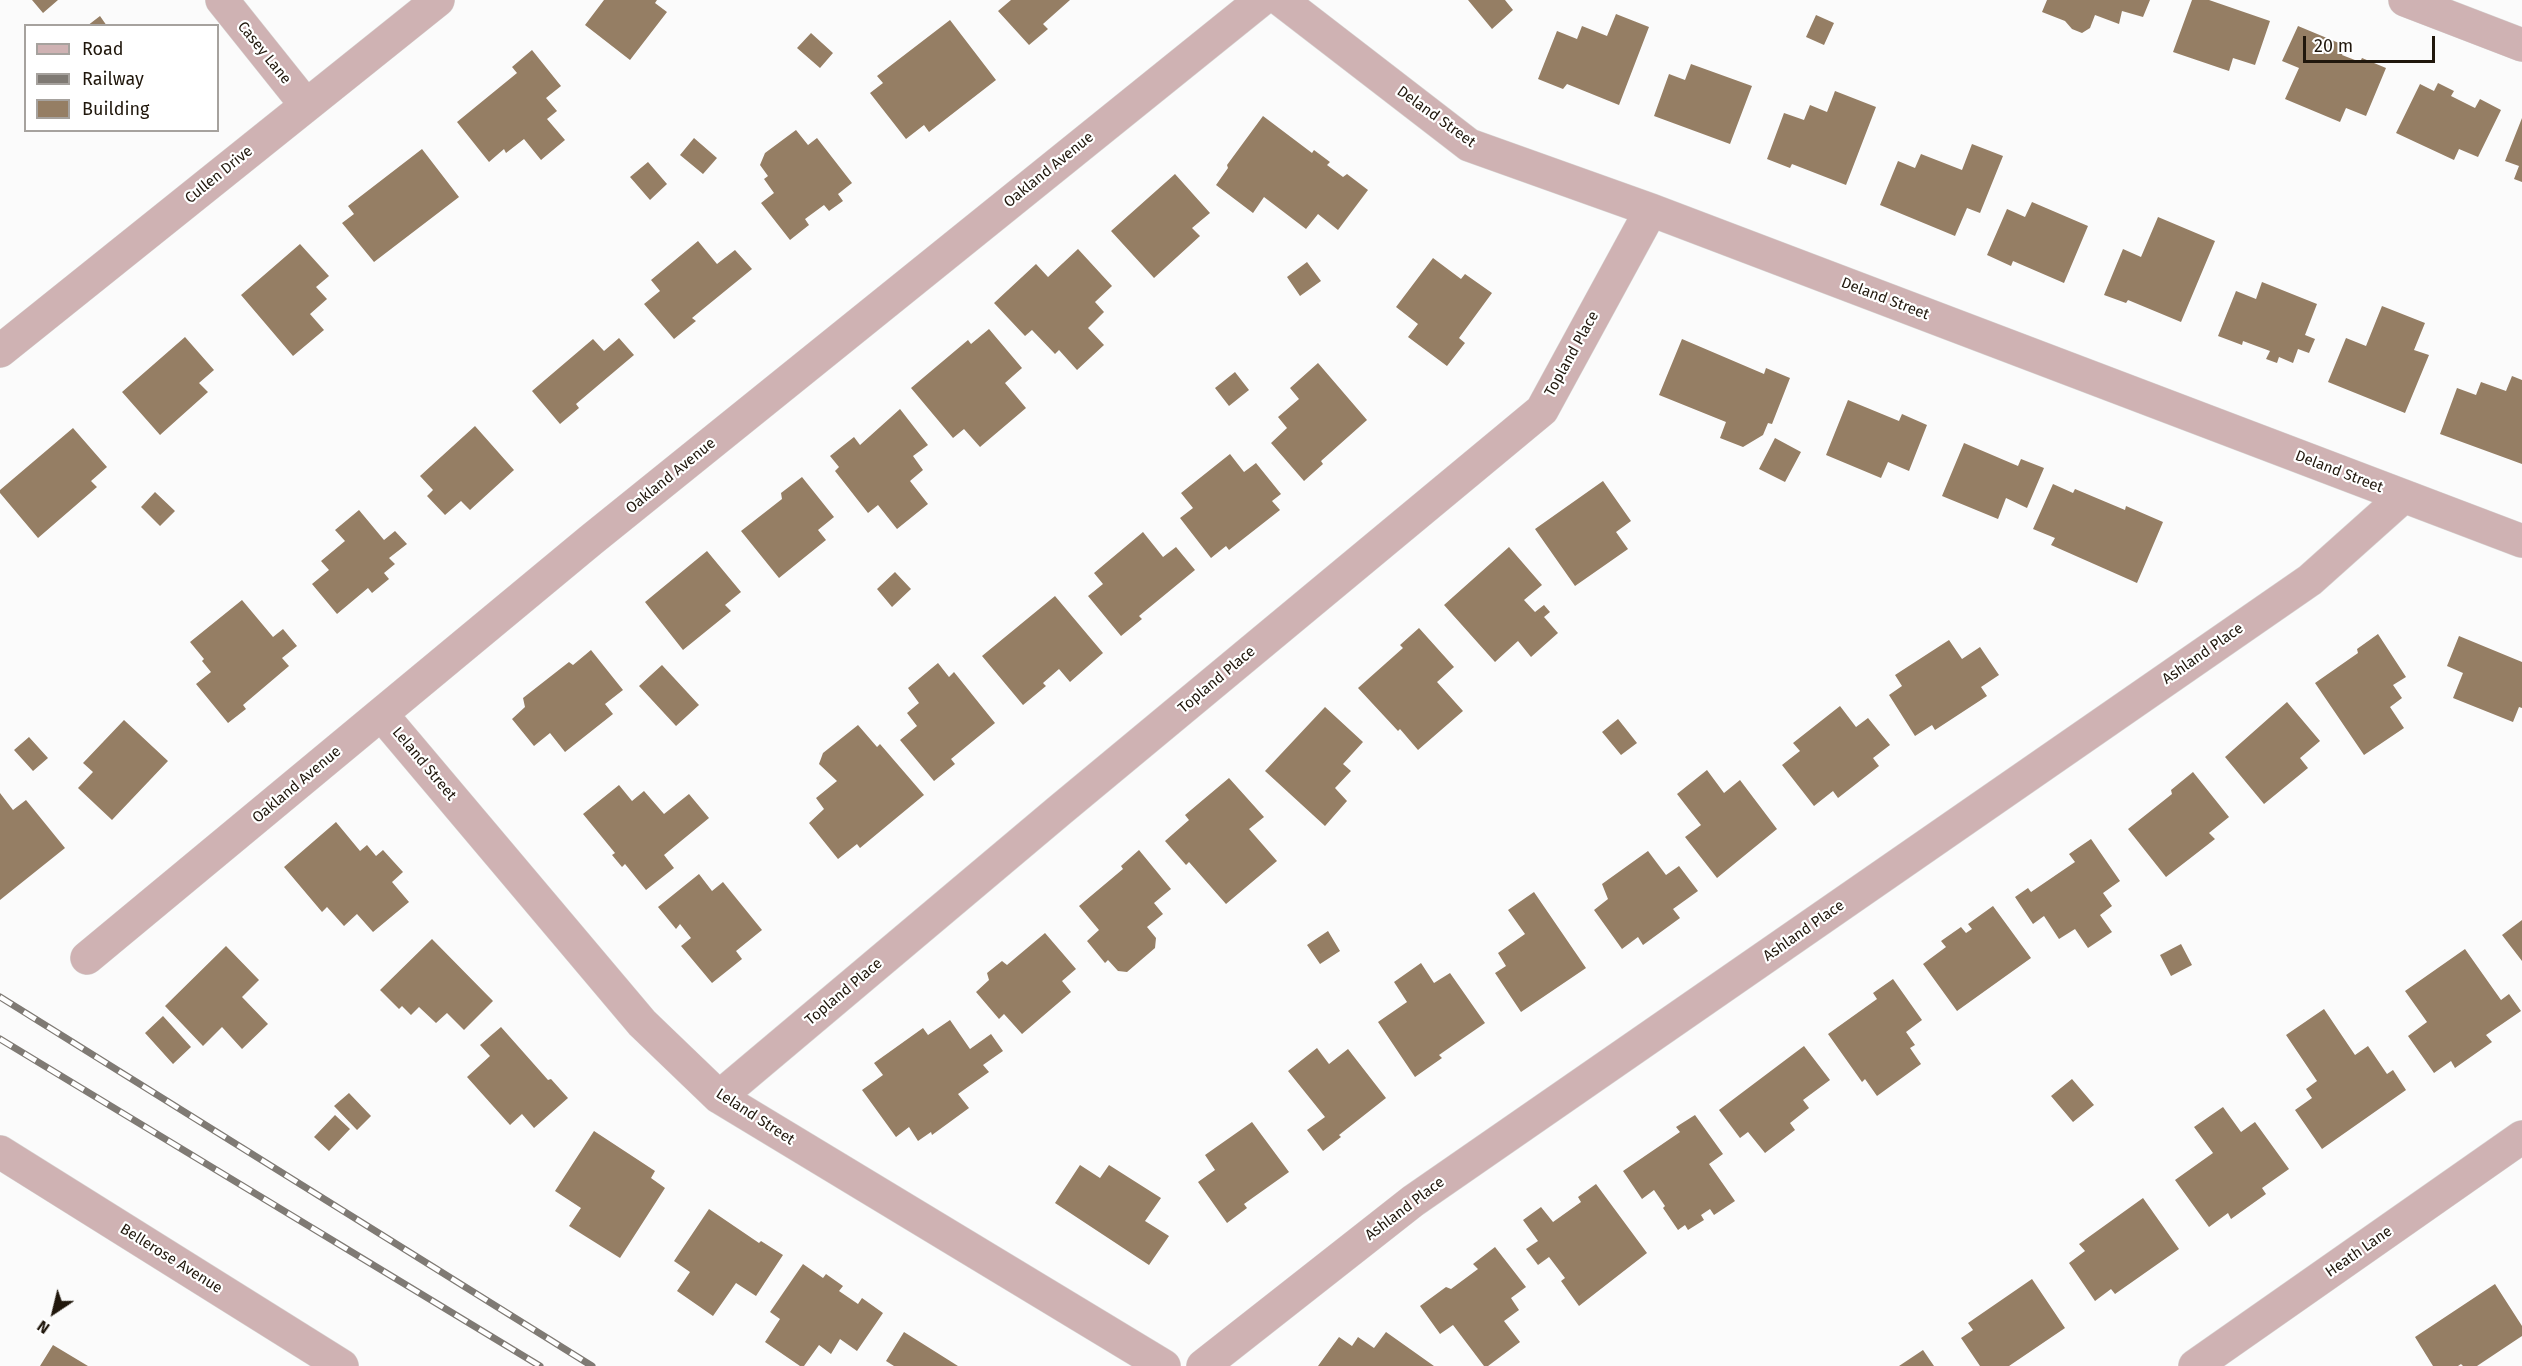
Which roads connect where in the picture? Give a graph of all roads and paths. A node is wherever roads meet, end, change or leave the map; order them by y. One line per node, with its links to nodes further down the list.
1 (222, 0): 7 (street, Casey Lane)
2 (438, 0): 7 (street, Cullen Drive)
3 (1260, 0): 12 (street, Oakland Avenue)
4 (1281, 0): 8 (street, Deland Street)
5 (2405, 0): 6 (street)
6 (2522, 45)
7 (306, 105): 9 (street, Cullen Drive)
8 (1651, 210): 10 (street, Deland Street); 14 (street, Topland Place)
9 (0, 351)
10 (2404, 496): 11 (street, Deland Street); 19 (street, Ashland Place)
11 (2522, 541)
12 (382, 715): 13 (street, Oakland Avenue); 14 (street, Leland Street)
13 (87, 958)
14 (719, 1097): 18 (street, Leland Street)
15 (2522, 1137): 20 (street, Heath Lane)
16 (0, 1152): 17 (street, Bellerose Avenue)
17 (342, 1366)
18 (1164, 1366)
19 (1203, 1366)
20 (2195, 1366)

